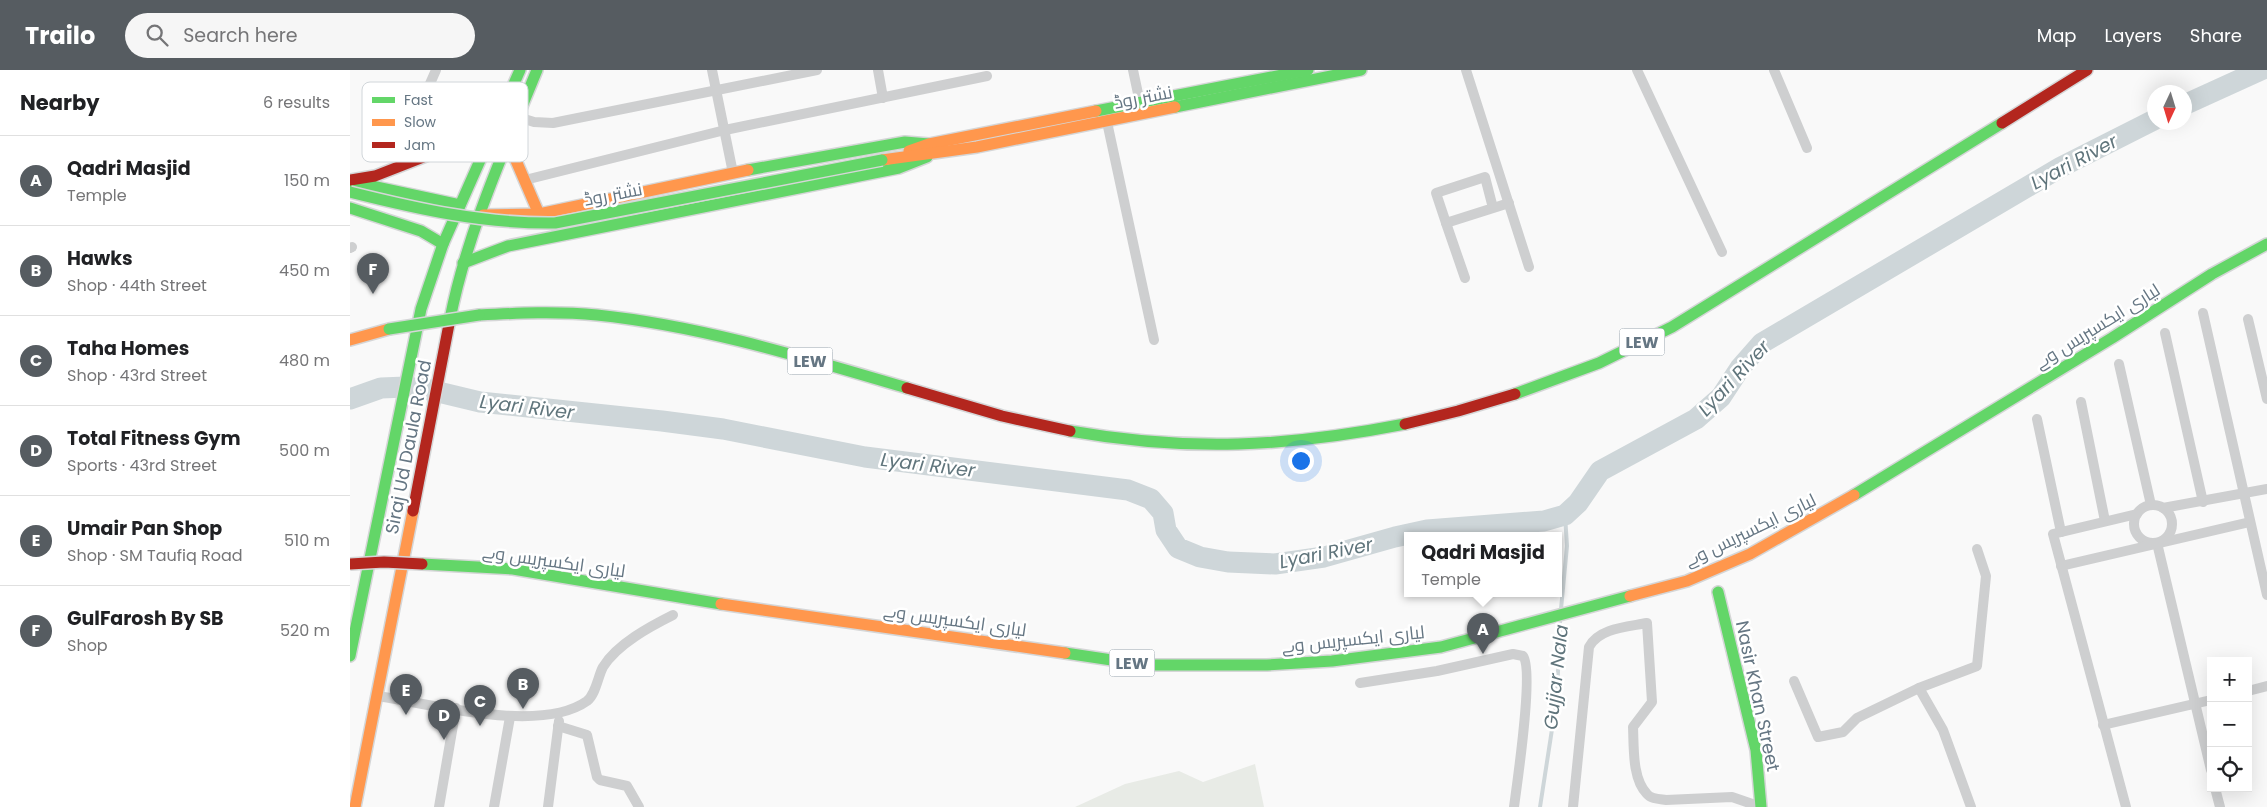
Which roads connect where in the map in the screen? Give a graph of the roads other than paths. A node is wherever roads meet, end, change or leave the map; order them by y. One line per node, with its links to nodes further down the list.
1 (436, 70): 16 (street)
2 (520, 70): 17 (main road, Siraj Ud Daula Road)
3 (537, 70): 19 (main road, Siraj Ud Daula Road)
4 (712, 70): 18 (street)
5 (818, 70): 18 (street)
6 (878, 70): 20 (street)
7 (1133, 70): 21 (street)
8 (1308, 70): 14 (main road, نشتر روڈ)
9 (1361, 70): 23 (main road, نشتر روڈ)
10 (1466, 70): 36 (street)
11 (1637, 70): 46 (street)
12 (1774, 70): 26 (street)
13 (2087, 70): 53 (main road, LEW, bridge)
14 (1291, 72): 21 (main road, نشتر روڈ)
15 (986, 76): 20 (street)
16 (431, 82)
17 (515, 82)
18 (717, 90): 22 (street); 24 (street)
19 (528, 92)
20 (883, 98): 24 (street)
21 (1140, 103): 25 (main road, نشتر روڈ)
22 (528, 120)
23 (1107, 122): 25 (main road, نشتر روڈ); 54 (street)
24 (725, 130): 31 (street); 32 (street)
25 (928, 147): 31 (main road, نشتر روڈ); 34 (main road, نشتر روڈ, bridge); 47 (main road, نشتر روڈ)
26 (1807, 148)
27 (411, 162): 33 (main road)
28 (479, 162): 37 (main road, Siraj Ud Daula Road)
29 (500, 162): 41 (main road, Siraj Ud Daula Road)
30 (517, 162): 32 (main road)
31 (733, 173): 40 (main road, نشتر روڈ)
32 (525, 180): 40 (main road)
33 (350, 181): 35 (main road)
34 (350, 192)
35 (405, 192): 37 (main road); 42 (main road)
36 (1509, 203): 39 (street); 48 (street)
37 (460, 205): 44 (main road, Siraj Ud Daula Road)
38 (350, 208): 42 (main road)
39 (1493, 208): 43 (street); 43 (street)
40 (539, 214): 41 (main road, نشتر روڈ)
41 (480, 215): 47 (main road, Siraj Ud Daula Road)
42 (396, 223): 44 (main road)
43 (1446, 223): 49 (street)
44 (442, 244): 75 (main road, Siraj Ud Daula Road, bridge)
45 (2267, 244): 70 (main road, لیاری ایکسپریس وے / LEW, bridge)
46 (1722, 252)
47 (463, 263): 81 (main road, Siraj Ud Daula Road, bridge)
48 (1529, 267)
49 (1465, 278)
50 (2203, 313): 60 (street)
51 (2248, 319): 56 (street)
52 (2164, 334): 61 (street)
53 (350, 340)
54 (1154, 340)
55 (2120, 364): 62 (street)
56 (2267, 399)
57 (2080, 402): 65 (street)
58 (2037, 419): 67 (street)
59 (2267, 488): 60 (street)
60 (2243, 494): 61 (street); 66 (street)
61 (2203, 502): 63 (street)
62 (2150, 506): 63 (street); 64 (street)
63 (2163, 508): 68 (street)
64 (2137, 514): 65 (street); 68 (street)
65 (2105, 521): 67 (street)
66 (2250, 522): 68 (street); 73 (street)
67 (2061, 532): 71 (street)
68 (2157, 543): 71 (street); 83 (street)
69 (1977, 549): 79 (street)
70 (350, 564)
71 (2061, 566): 87 (street)
72 (1718, 592): 99 (main road, Nasir Khan Street)
73 (2267, 595)
74 (673, 615): 85 (street)
75 (350, 656)
76 (1794, 681): 79 (street)
77 (1360, 682): 97 (street)
78 (2267, 686): 80 (street)
79 (1919, 688): 100 (street)
80 (2252, 690)
81 (378, 696): 84 (street); 92 (main road, Siraj Ud Daula Road)
82 (2207, 701): 83 (street)
83 (2195, 704): 87 (street); 89 (street)
84 (456, 708): 86 (street); 93 (street)
85 (560, 712): 86 (street); 88 (street)
86 (510, 717): 94 (street)
87 (2103, 725): 101 (street)
88 (558, 726): 95 (street); 96 (street)
89 (2207, 754)
90 (2216, 792): 102 (street)
91 (1680, 803): 98 (street); 99 (street)
92 (355, 807)
93 (438, 807)
94 (494, 807)
95 (548, 807)
96 (639, 807)
97 (1514, 807)
98 (1573, 807)
99 (1761, 807)
100 (1971, 807)
101 (2126, 807)
102 (2220, 807)

